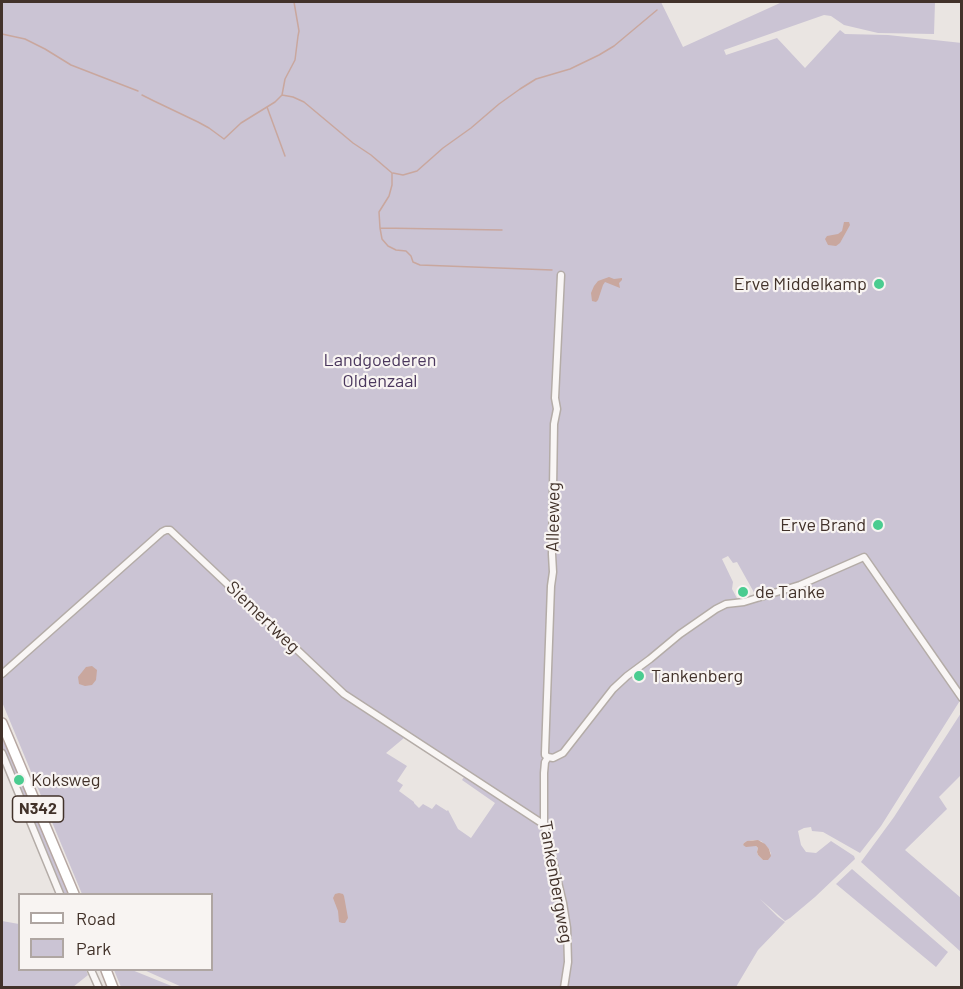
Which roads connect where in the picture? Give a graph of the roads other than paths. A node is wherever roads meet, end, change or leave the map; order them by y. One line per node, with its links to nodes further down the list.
1 (561, 275): 6 (street, Alleeweg)
2 (2, 674): 7 (street, Siemertweg)
3 (962, 698): 6 (street)
4 (2, 723): 9 (main road, N342)
5 (2, 753): 8 (street)
6 (548, 758): 7 (street, Tankenbergweg)
7 (544, 823): 14 (street, Tankenbergweg)
8 (60, 893)
9 (74, 893)
10 (92, 971): 12 (street)
11 (107, 971): 13 (main road)
12 (99, 987)
13 (113, 987)
14 (564, 987)

